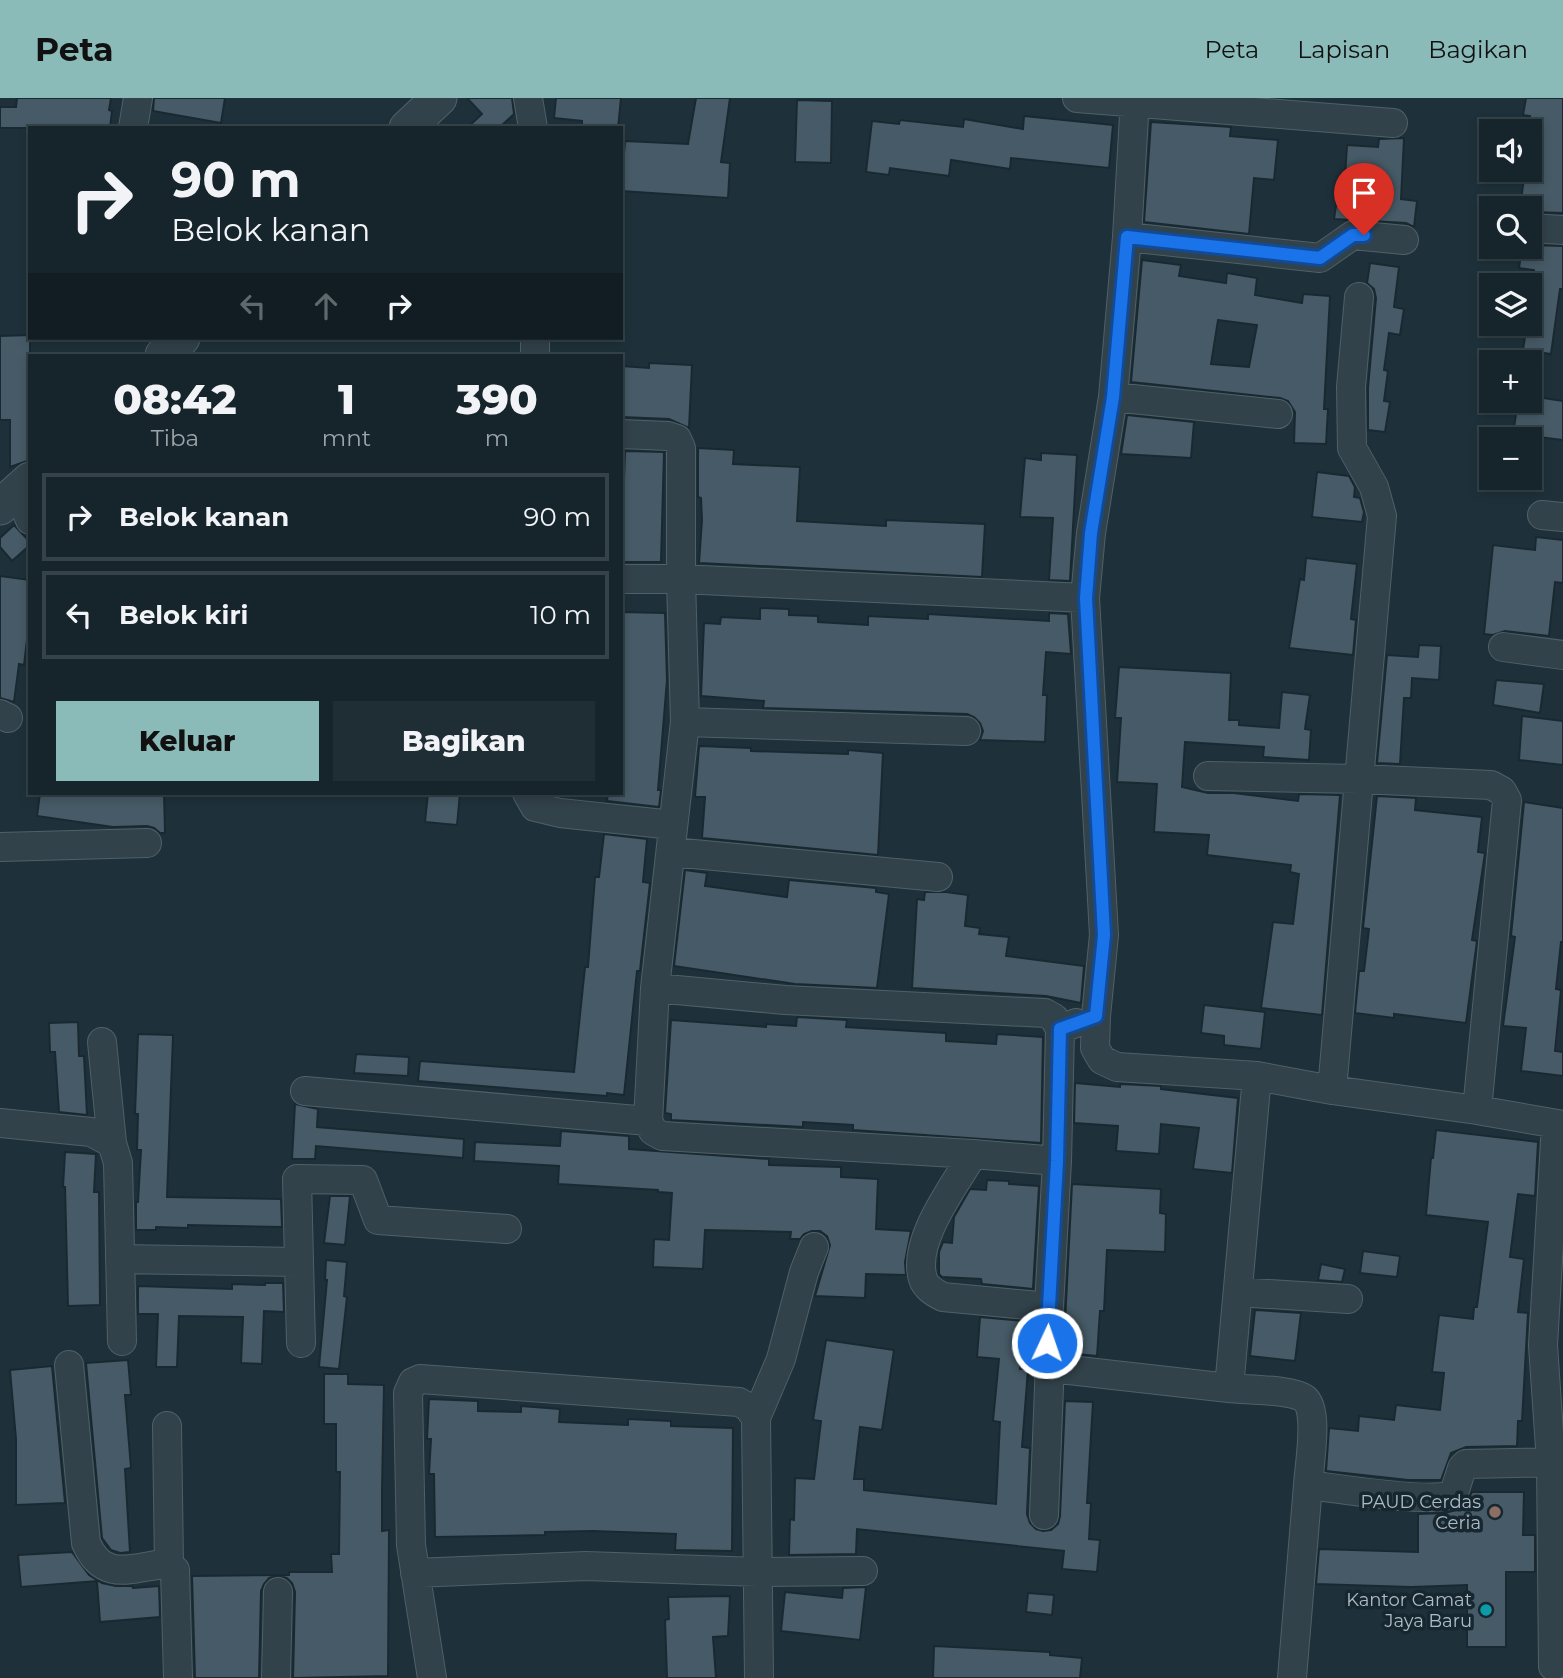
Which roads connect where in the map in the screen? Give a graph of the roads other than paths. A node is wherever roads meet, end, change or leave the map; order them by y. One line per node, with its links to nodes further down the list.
1 (138, 98): 7 (street)
2 (439, 98): 8 (street)
3 (528, 98): 9 (street)
4 (1077, 98): 5 (street)
5 (1135, 101): 6 (street); 12 (street)
6 (1393, 123)
7 (132, 126)
8 (409, 126)
9 (533, 126)
10 (1542, 229): 11 (street)
11 (1563, 230)
12 (1127, 237): 13 (street); 17 (street)
13 (1404, 240)
14 (1359, 297): 28 (street)
15 (180, 340): 16 (street)
16 (164, 354)
17 (1113, 397): 18 (street); 22 (street)
18 (1278, 414)
19 (623, 434): 21 (street)
20 (623, 579): 21 (street)
21 (681, 579): 22 (street); 25 (street)
22 (1086, 598): 35 (street)
23 (1503, 647): 24 (street)
24 (1563, 655)
25 (685, 722): 26 (street); 30 (street)
26 (966, 731)
27 (1208, 776): 28 (street)
28 (1360, 779): 39 (street); 41 (street)
29 (528, 795): 30 (street)
30 (673, 838): 33 (street); 34 (street)
31 (147, 843): 32 (street)
32 (0, 847)
33 (938, 877)
34 (655, 988): 36 (street); 42 (street)
35 (1096, 1016): 36 (street); 38 (street)
36 (1060, 1029): 47 (street)
37 (103, 1042): 45 (street)
38 (1257, 1076): 39 (street); 52 (street)
39 (1332, 1090): 41 (street)
40 (305, 1091): 42 (street)
41 (1477, 1110): 44 (street)
42 (648, 1121): 46 (street)
43 (0, 1123): 45 (street)
44 (1559, 1124): 62 (street)
45 (112, 1143): 50 (street)
46 (973, 1154): 47 (street); 54 (street)
47 (1057, 1161): 54 (street)
48 (507, 1229): 51 (street)
49 (814, 1247): 60 (street)
50 (120, 1259): 51 (street); 55 (street)
51 (297, 1262): 56 (street)
52 (1238, 1292): 53 (street); 59 (street)
53 (1348, 1299)
54 (1049, 1307): 57 (street)
55 (122, 1341)
56 (301, 1343)
57 (1050, 1361): 59 (street); 64 (street)
58 (69, 1365): 65 (street)
59 (1229, 1388): 63 (street)
60 (756, 1418): 66 (street); 68 (street)
61 (167, 1426): 65 (street)
62 (1557, 1463): 63 (street); 70 (street)
63 (1308, 1485): 75 (street)
64 (1044, 1515)
65 (170, 1564): 71 (street)
66 (759, 1572): 67 (street); 68 (street); 74 (street)
67 (863, 1572)
68 (415, 1573): 73 (street)
69 (278, 1592): 72 (street)
70 (1553, 1667)
71 (178, 1678)
72 (276, 1678)
73 (432, 1678)
74 (760, 1678)
75 (1292, 1678)

